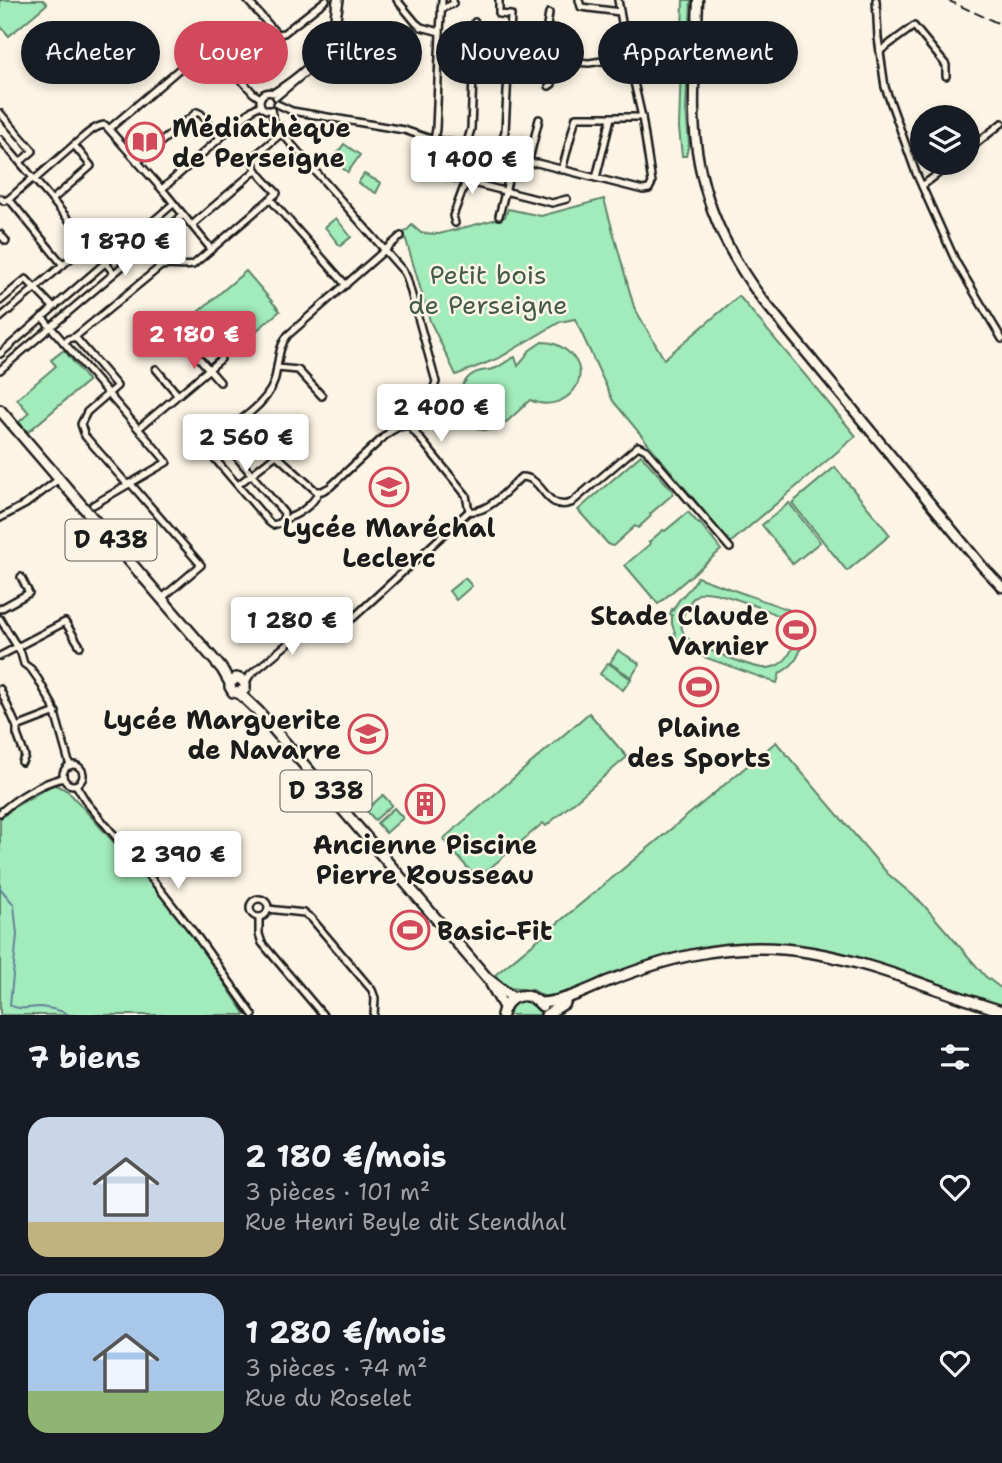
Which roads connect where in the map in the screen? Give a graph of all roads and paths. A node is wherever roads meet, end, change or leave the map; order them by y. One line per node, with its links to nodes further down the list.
1 (247, 0): 2 (street)
2 (326, 0)
3 (338, 0): 28 (street)
4 (397, 0): 19 (street)
5 (442, 0): 12 (street)
6 (453, 0): 12 (street)
7 (499, 0): 16 (street)
8 (579, 0): 13 (street)
9 (618, 0): 13 (street)
10 (698, 0): 116 (main road)
11 (876, 0): 20 (street)
12 (441, 9): 15 (street)
13 (620, 12): 18 (street)
14 (549, 13): 17 (street)
15 (440, 21)
16 (511, 21)
17 (548, 21)
18 (622, 21)
19 (436, 31)
20 (880, 51): 21 (street); 56 (street)
21 (946, 76)
22 (438, 84): 40 (street)
23 (473, 84): 43 (street)
24 (508, 84): 44 (street)
25 (552, 84): 27 (street)
26 (634, 84): 32 (street)
27 (548, 86)
28 (275, 98): 29 (street); 30 (street); 40 (street)
29 (260, 102): 30 (street); 36 (street); 38 (street)
30 (271, 110): 37 (street)
31 (0, 113): 46 (street)
32 (642, 117): 33 (street); 53 (street)
33 (611, 118): 50 (street); 53 (street)
34 (539, 120): 48 (street)
35 (1002, 123): 41 (street)
36 (109, 129): 42 (street); 47 (street)
37 (282, 133): 49 (street); 72 (street)
38 (220, 138): 47 (street); 57 (street)
39 (0, 139): 46 (street)
40 (433, 140): 43 (street)
41 (980, 140)
42 (74, 145): 54 (street); 61 (street)
43 (466, 146): 44 (street)
44 (498, 156): 45 (street)
45 (513, 161): 48 (street); 58 (street)
46 (20, 162): 54 (street)
47 (137, 162): 57 (street)
48 (528, 164): 50 (street)
49 (256, 170): 59 (street); 67 (street)
50 (562, 170): 53 (street)
51 (936, 175): 56 (street)
52 (445, 176): 55 (street)
53 (596, 178)
54 (34, 179): 61 (street); 62 (street)
55 (466, 181): 58 (street); 66 (street)
56 (922, 186): 85 (street)
57 (162, 189): 63 (street)
58 (506, 191): 60 (street); 65 (street)
59 (270, 199): 71 (street); 77 (street)
60 (567, 199)
61 (51, 200): 74 (street)
62 (3, 201): 75 (street)
63 (173, 204): 64 (street); 74 (street)
64 (183, 215): 67 (street); 76 (street)
65 (499, 216)
66 (455, 223)
67 (192, 225): 71 (street)
68 (0, 234): 70 (street)
69 (401, 236): 72 (street)
70 (6, 242)
71 (211, 249): 84 (street)
72 (385, 251): 77 (street); 100 (street)
73 (78, 252): 75 (street)
74 (104, 264): 76 (street); 80 (street)
75 (63, 265): 78 (street)
76 (114, 274): 83 (street)
77 (346, 285): 90 (street)
78 (36, 289): 79 (street); 80 (street); 82 (street)
79 (0, 301)
80 (53, 307): 81 (street)
81 (43, 317): 83 (street); 88 (street)
82 (0, 318)
83 (52, 327): 86 (street); 93 (street)
84 (75, 337): 86 (street); 95 (street)
85 (1002, 339)
86 (64, 343): 95 (street)
87 (187, 343): 92 (street)
88 (0, 354)
89 (221, 359): 92 (street)
90 (277, 368): 97 (street); 99 (street)
91 (156, 369): 96 (street)
92 (209, 369): 94 (street); 96 (street)
93 (0, 370)
94 (220, 382)
95 (108, 394): 101 (street); 107 (street)
96 (178, 395): 101 (street)
97 (322, 396)
98 (1, 414): 106 (main road, D 438)
99 (236, 425): 104 (street); 105 (street)
100 (409, 425): 109 (street); 111 (street)
101 (139, 428): 107 (street)
102 (298, 430): 104 (street)
103 (204, 446): 108 (street)
104 (274, 453): 105 (street); 109 (street)
105 (252, 474): 108 (street); 113 (street)
106 (59, 479): 112 (street); 117 (main road, D 438)
107 (128, 483): 110 (street); 117 (street)
108 (238, 485): 113 (street)
109 (319, 491): 113 (street)
110 (93, 505)
111 (469, 511): 114 (street); 123 (street)
112 (0, 518)
113 (282, 521)
114 (730, 548)
115 (21, 577): 118 (street)
116 (1002, 587)
117 (161, 599): 123 (main road, D 438)
118 (0, 609)
119 (0, 619): 121 (street)
120 (80, 646): 121 (street)
121 (18, 647): 122 (street); 125 (street)
122 (3, 654)
123 (241, 683): 135 (main road, D 338)
124 (0, 689): 126 (street)
125 (56, 712): 126 (street); 128 (street)
126 (17, 727): 127 (street)
127 (22, 762)
128 (70, 766): 129 (street); 130 (street)
129 (63, 778): 130 (street); 131 (street)
130 (76, 785): 140 (street)
131 (0, 813)
132 (268, 909): 133 (street); 133 (street); 142 (street)
133 (259, 917): 141 (street)
134 (667, 962): 137 (main road); 139 (main road); 143 (main road)
135 (489, 980): 136 (main road, D 338); 138 (main road, D 338)
136 (513, 998): 137 (main road); 138 (main road)
137 (540, 1003): 143 (main road)
138 (503, 1011)
139 (1002, 1011)
140 (253, 1015)
141 (323, 1015)
142 (374, 1015)
143 (546, 1015)

